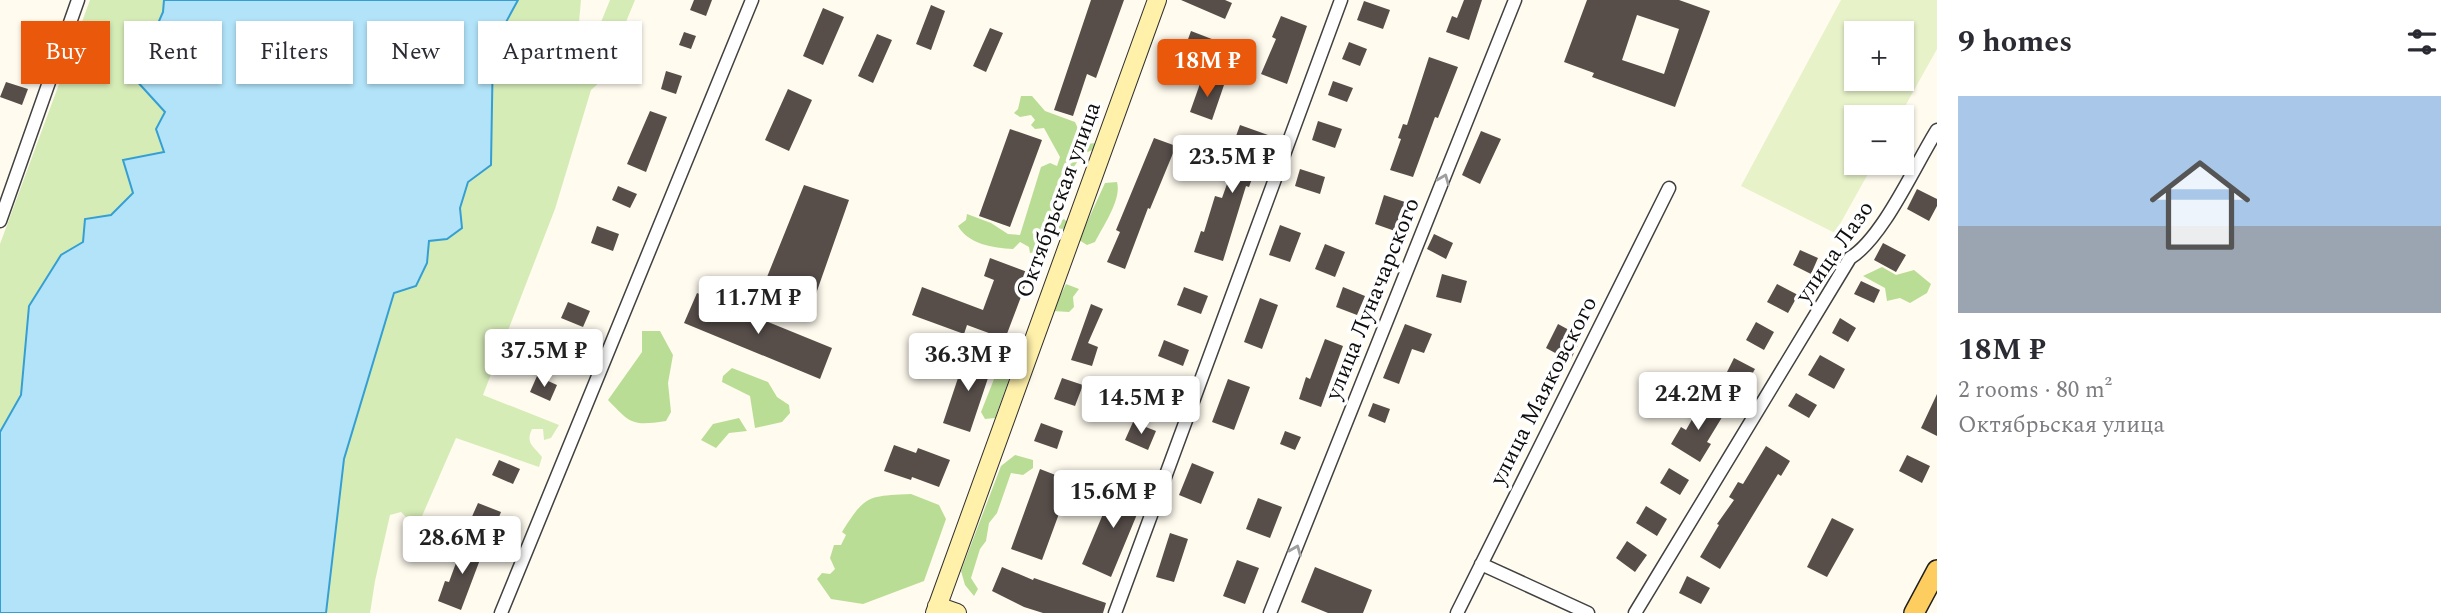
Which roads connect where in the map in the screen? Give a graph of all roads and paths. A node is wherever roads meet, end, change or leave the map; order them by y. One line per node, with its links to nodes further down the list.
1 (78, 0): 8 (street)
2 (752, 0): 12 (street)
3 (1157, 0): 11 (street, Октябрьская улица)
4 (1341, 0): 14 (street)
5 (1515, 0): 15 (street, улица Луначарского, one-way to 5)
6 (1937, 130): 18 (street, улица Лазо)
7 (1669, 188): 9 (street, улица Маяковского)
8 (0, 221)
9 (1481, 564): 16 (street, улица Маяковского); 17 (street)
10 (1937, 570): 19 (main road)
11 (936, 610): 13 (street)
12 (501, 613)
13 (957, 613)
14 (1115, 613)
15 (1270, 613)
16 (1457, 613)
17 (1588, 613)
18 (1635, 613)
19 (1914, 613)

